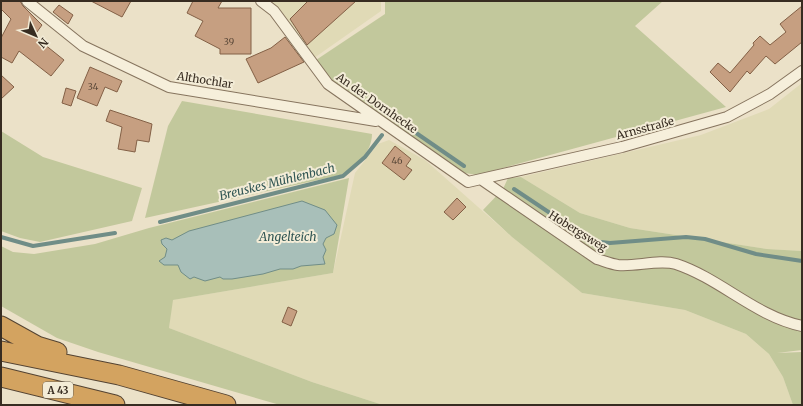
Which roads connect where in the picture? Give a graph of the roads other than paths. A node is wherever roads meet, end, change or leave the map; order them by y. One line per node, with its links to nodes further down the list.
1 (27, 1): 4 (street, Althochlar)
2 (261, 1): 4 (street, An der Dornhecke)
3 (802, 71): 5 (street, Arnsstraße)
4 (378, 121): 5 (street, An der Dornhecke)
5 (482, 180): 7 (street, Hobergsweg)
6 (1, 326): 9 (highway)
7 (802, 326)
8 (1, 351): 9 (highway)
9 (119, 375): 12 (highway)
10 (1, 377): 11 (highway, A 43)
11 (115, 405)
12 (226, 405)

